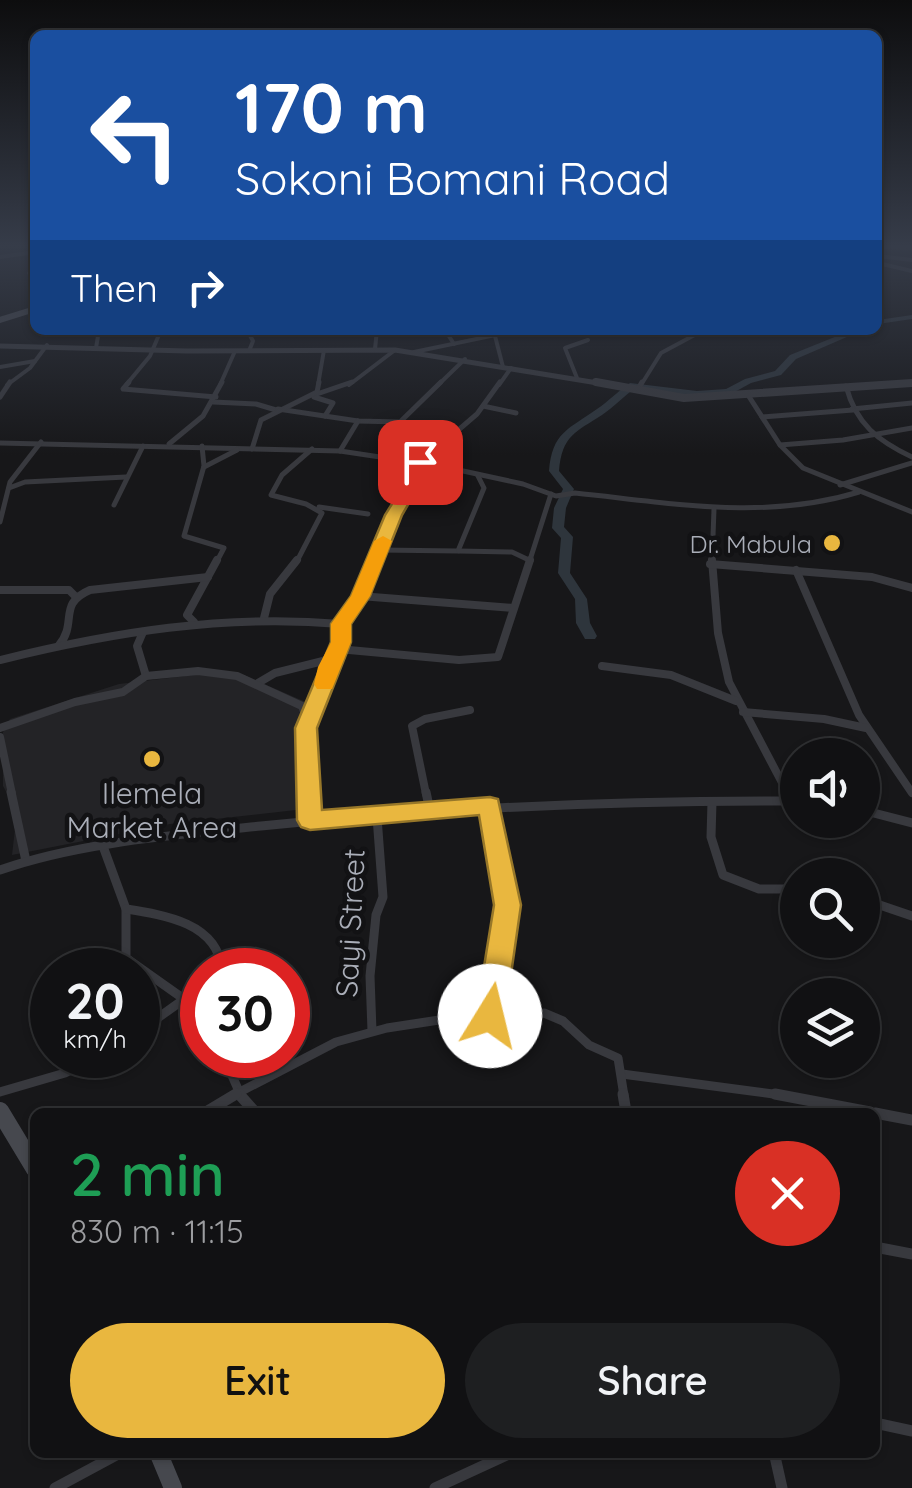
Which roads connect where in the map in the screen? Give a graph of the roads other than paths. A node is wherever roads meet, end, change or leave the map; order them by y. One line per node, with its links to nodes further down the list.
1 (98, 335): 13 (street)
2 (159, 335): 17 (street)
3 (249, 335): 19 (street)
4 (376, 335): 14 (street)
5 (448, 335): 11 (street)
6 (499, 335): 8 (street)
7 (695, 335): 30 (street)
8 (495, 336): 11 (street); 26 (street)
9 (588, 340): 27 (street)
10 (47, 344): 12 (street); 13 (street); 22 (street)
11 (454, 344): 20 (street)
12 (0, 346)
13 (96, 348): 17 (street)
14 (375, 349): 15 (street); 16 (street)
15 (324, 350): 19 (street); 33 (street)
16 (395, 350): 20 (street); 33 (street)
17 (152, 351): 18 (street); 34 (street)
18 (235, 351): 19 (street); 34 (street)
19 (249, 351)
20 (414, 352): 21 (street)
21 (466, 359): 26 (street); 43 (street)
22 (36, 361): 23 (street); 25 (street)
23 (22, 365): 24 (street); 25 (street)
24 (0, 367)
25 (30, 368): 32 (street)
26 (507, 368): 27 (street); 36 (street)
27 (577, 378): 30 (street)
28 (910, 385): 29 (street)
29 (846, 386): 31 (street); 38 (street)
30 (638, 390): 31 (street)
31 (748, 395): 42 (street)
32 (0, 397)
33 (312, 397): 37 (street); 39 (street); 41 (street)
34 (215, 399): 37 (street); 50 (street)
35 (912, 404): 38 (street)
36 (482, 406): 40 (street); 58 (street)
37 (277, 409): 39 (street); 53 (street)
38 (852, 410): 42 (street); 45 (street)
39 (306, 412): 41 (street)
40 (516, 413)
41 (325, 416): 43 (street)
42 (762, 417): 48 (street)
43 (358, 421): 55 (street)
44 (912, 428): 45 (street)
45 (870, 436): 48 (street); 56 (street)
46 (41, 442): 47 (street); 49 (street); 64 (street)
47 (0, 444)
48 (780, 445): 63 (street)
49 (143, 446): 50 (street); 61 (street)
50 (165, 446): 51 (street)
51 (202, 446): 52 (street); 59 (street)
52 (241, 448): 53 (street); 59 (street)
53 (252, 449): 54 (street)
54 (312, 450): 55 (street); 69 (street)
55 (340, 450): 57 (street)
56 (912, 456): 63 (street)
57 (389, 457): 58 (street); 62 (street)
58 (421, 466): 60 (street); 74 (street)
59 (204, 468): 79 (street)
60 (478, 476): 66 (street); 75 (street)
61 (126, 477): 64 (street); 68 (street)
62 (384, 480)
63 (840, 484): 65 (street)
64 (8, 488): 67 (street)
65 (859, 492): 70 (street); 71 (street)
66 (552, 494): 70 (street); 76 (street)
67 (1, 503): 73 (street)
68 (114, 505)
69 (315, 506): 72 (street); 86 (street)
70 (714, 509): 77 (street)
71 (910, 510)
72 (368, 514)
73 (0, 522)
74 (380, 550): 75 (street); 83 (street)
75 (458, 551): 76 (street)
76 (531, 561): 84 (street)
77 (710, 564): 78 (street); 98 (street)
78 (796, 570): 80 (street); 101 (street)
79 (208, 577): 82 (street); 85 (street)
80 (912, 588)
81 (0, 590): 82 (street)
82 (74, 595): 91 (street)
83 (360, 596): 84 (street); 89 (street)
84 (513, 608): 92 (street)
85 (189, 612): 87 (street); 88 (street)
86 (264, 618): 87 (street); 89 (street)
87 (194, 622): 88 (street)
88 (178, 624): 90 (street)
89 (341, 624): 92 (street)
90 (143, 632): 91 (street); 96 (street)
91 (54, 648): 94 (street)
92 (338, 649): 93 (street)
93 (332, 659): 97 (street); 102 (street)
94 (0, 660)
95 (602, 666): 98 (street)
96 (146, 676): 97 (street); 104 (street)
97 (258, 683): 102 (street)
98 (736, 701): 100 (street)
99 (470, 710): 112 (street)
100 (743, 712): 103 (street); 107 (street)
101 (861, 718): 103 (street); 105 (street)
102 (308, 723): 115 (street)
103 (850, 723): 105 (street)
104 (0, 728)
105 (866, 728): 108 (street)
106 (0, 736): 118 (street)
107 (780, 777)
108 (912, 794)
109 (780, 801): 110 (street)
110 (712, 802): 111 (street); 120 (street)
111 (490, 806): 112 (street); 126 (street)
112 (430, 812): 114 (street)
113 (880, 815): 116 (street)
114 (378, 817): 115 (street); 127 (street, Sayi Street)
115 (310, 820): 117 (street)
116 (912, 823)
117 (104, 848): 118 (street); 122 (street)
118 (26, 861): 119 (street)
119 (0, 870)
120 (780, 889)
121 (880, 906): 123 (street)
122 (126, 910): 124 (street); 125 (street)
123 (912, 916)
124 (217, 948)
125 (180, 997)
126 (490, 1016): 127 (street); 128 (street)
127 (372, 1031): 132 (street)
128 (622, 1074): 135 (street); 136 (street)
129 (44, 1078): 131 (street)
130 (232, 1078): 132 (street)
131 (0, 1092)
132 (238, 1092): 133 (street); 134 (street)
133 (212, 1108)
134 (252, 1108)
135 (626, 1108)
136 (848, 1108)
137 (0, 1110): 140 (main road)
138 (880, 1114): 139 (street)
139 (912, 1120)
140 (30, 1161)
141 (880, 1248): 142 (street)
142 (912, 1254)
143 (880, 1424): 144 (street)
144 (912, 1431)
145 (111, 1458): 149 (street)
146 (160, 1458): 150 (main road)
147 (500, 1458): 151 (street)
148 (775, 1458): 152 (street)
149 (55, 1488)
150 (173, 1488)
151 (435, 1488)
152 (782, 1488)

